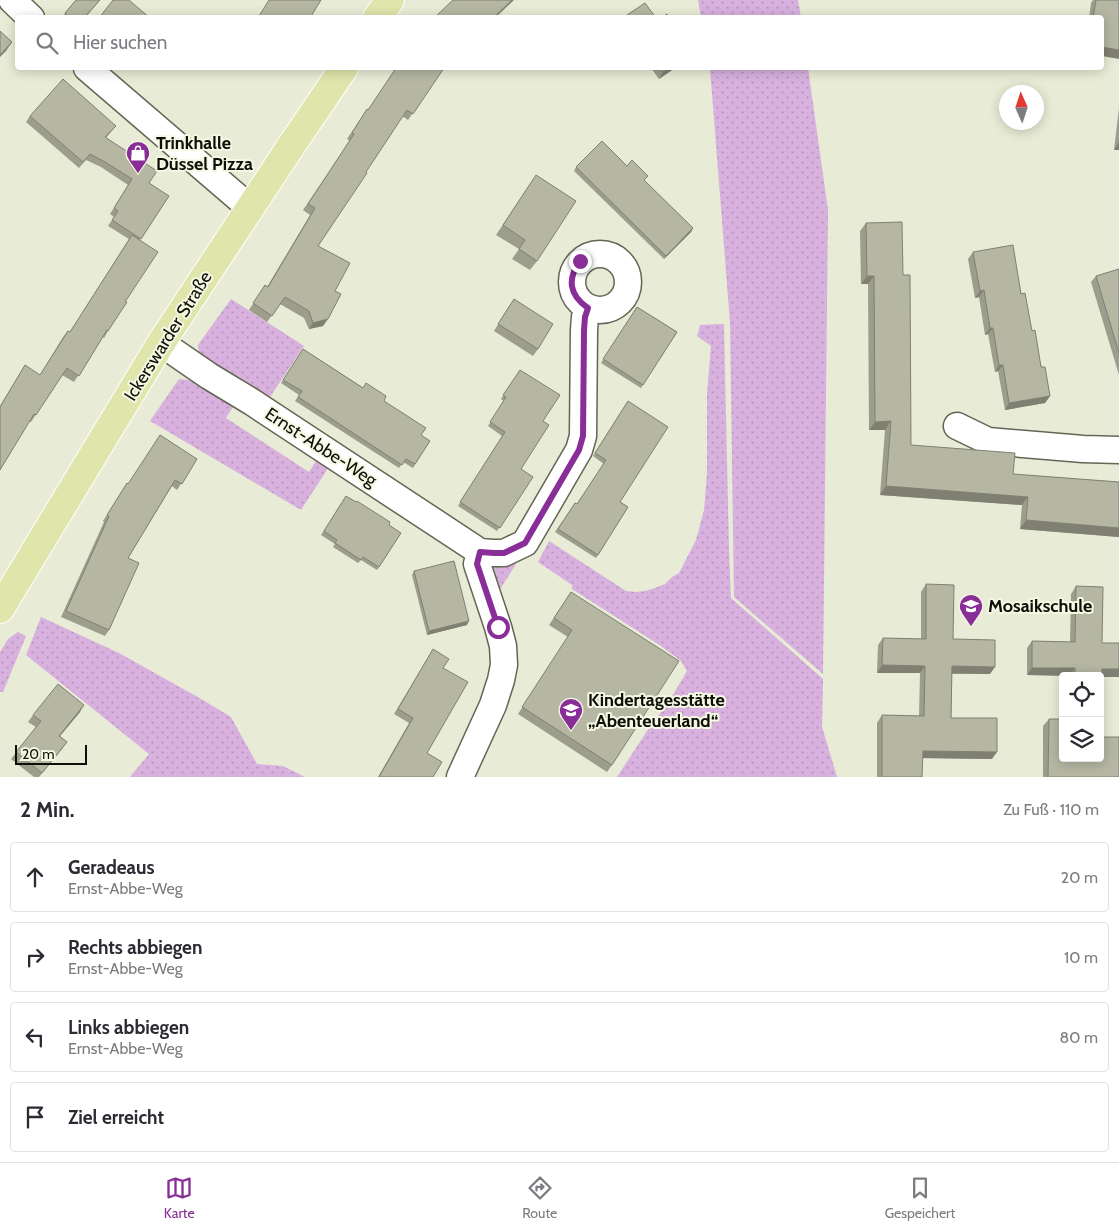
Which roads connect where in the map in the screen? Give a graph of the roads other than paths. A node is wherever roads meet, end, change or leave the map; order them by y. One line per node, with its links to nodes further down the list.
1 (12, 0): 3 (street)
2 (390, 0): 4 (main road)
3 (28, 15)
4 (379, 15)
5 (90, 70): 7 (street)
6 (343, 70): 7 (main road, Ickerswarder Straße)
7 (250, 208): 9 (main road, Ickerswarder Straße)
8 (588, 308): 12 (street)
9 (162, 343): 12 (street, Ernst-Abbe-Weg); 13 (main road, Ickerswarder Straße)
10 (957, 426): 11 (street)
11 (1119, 450)
12 (480, 552): 14 (street)
13 (0, 609)
14 (460, 777)

